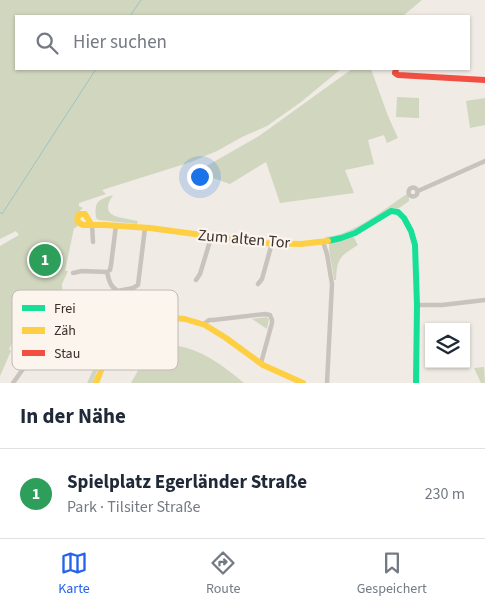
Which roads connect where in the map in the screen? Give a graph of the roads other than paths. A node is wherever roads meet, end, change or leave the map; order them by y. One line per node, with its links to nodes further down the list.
1 (396, 70): 2 (street)
2 (485, 80)
3 (485, 161): 4 (street)
4 (418, 191)
5 (91, 224): 6 (street, Zum alten Tor); 9 (street)
6 (116, 225): 7 (street, Zum alten Tor); 12 (street)
7 (145, 228): 8 (street, Zum alten Tor); 17 (street)
8 (210, 238): 11 (street, Zum alten Tor); 14 (street)
9 (93, 242)
10 (324, 242): 11 (street, Zum alten Tor); 19 (street, Zum alten Tor); 28 (street)
11 (272, 243): 15 (street)
12 (107, 272): 13 (street); 16 (street)
13 (73, 274)
14 (196, 280)
15 (258, 284)
16 (116, 290)
17 (126, 290)
18 (485, 300): 19 (street)
19 (417, 306): 29 (street)
20 (178, 318): 21 (street)
21 (204, 324): 22 (street); 22 (street)
22 (261, 363): 27 (street)
23 (22, 370): 25 (street)
24 (101, 370): 26 (street)
25 (14, 383)
26 (96, 383)
27 (303, 383)
28 (327, 383)
29 (416, 383)

